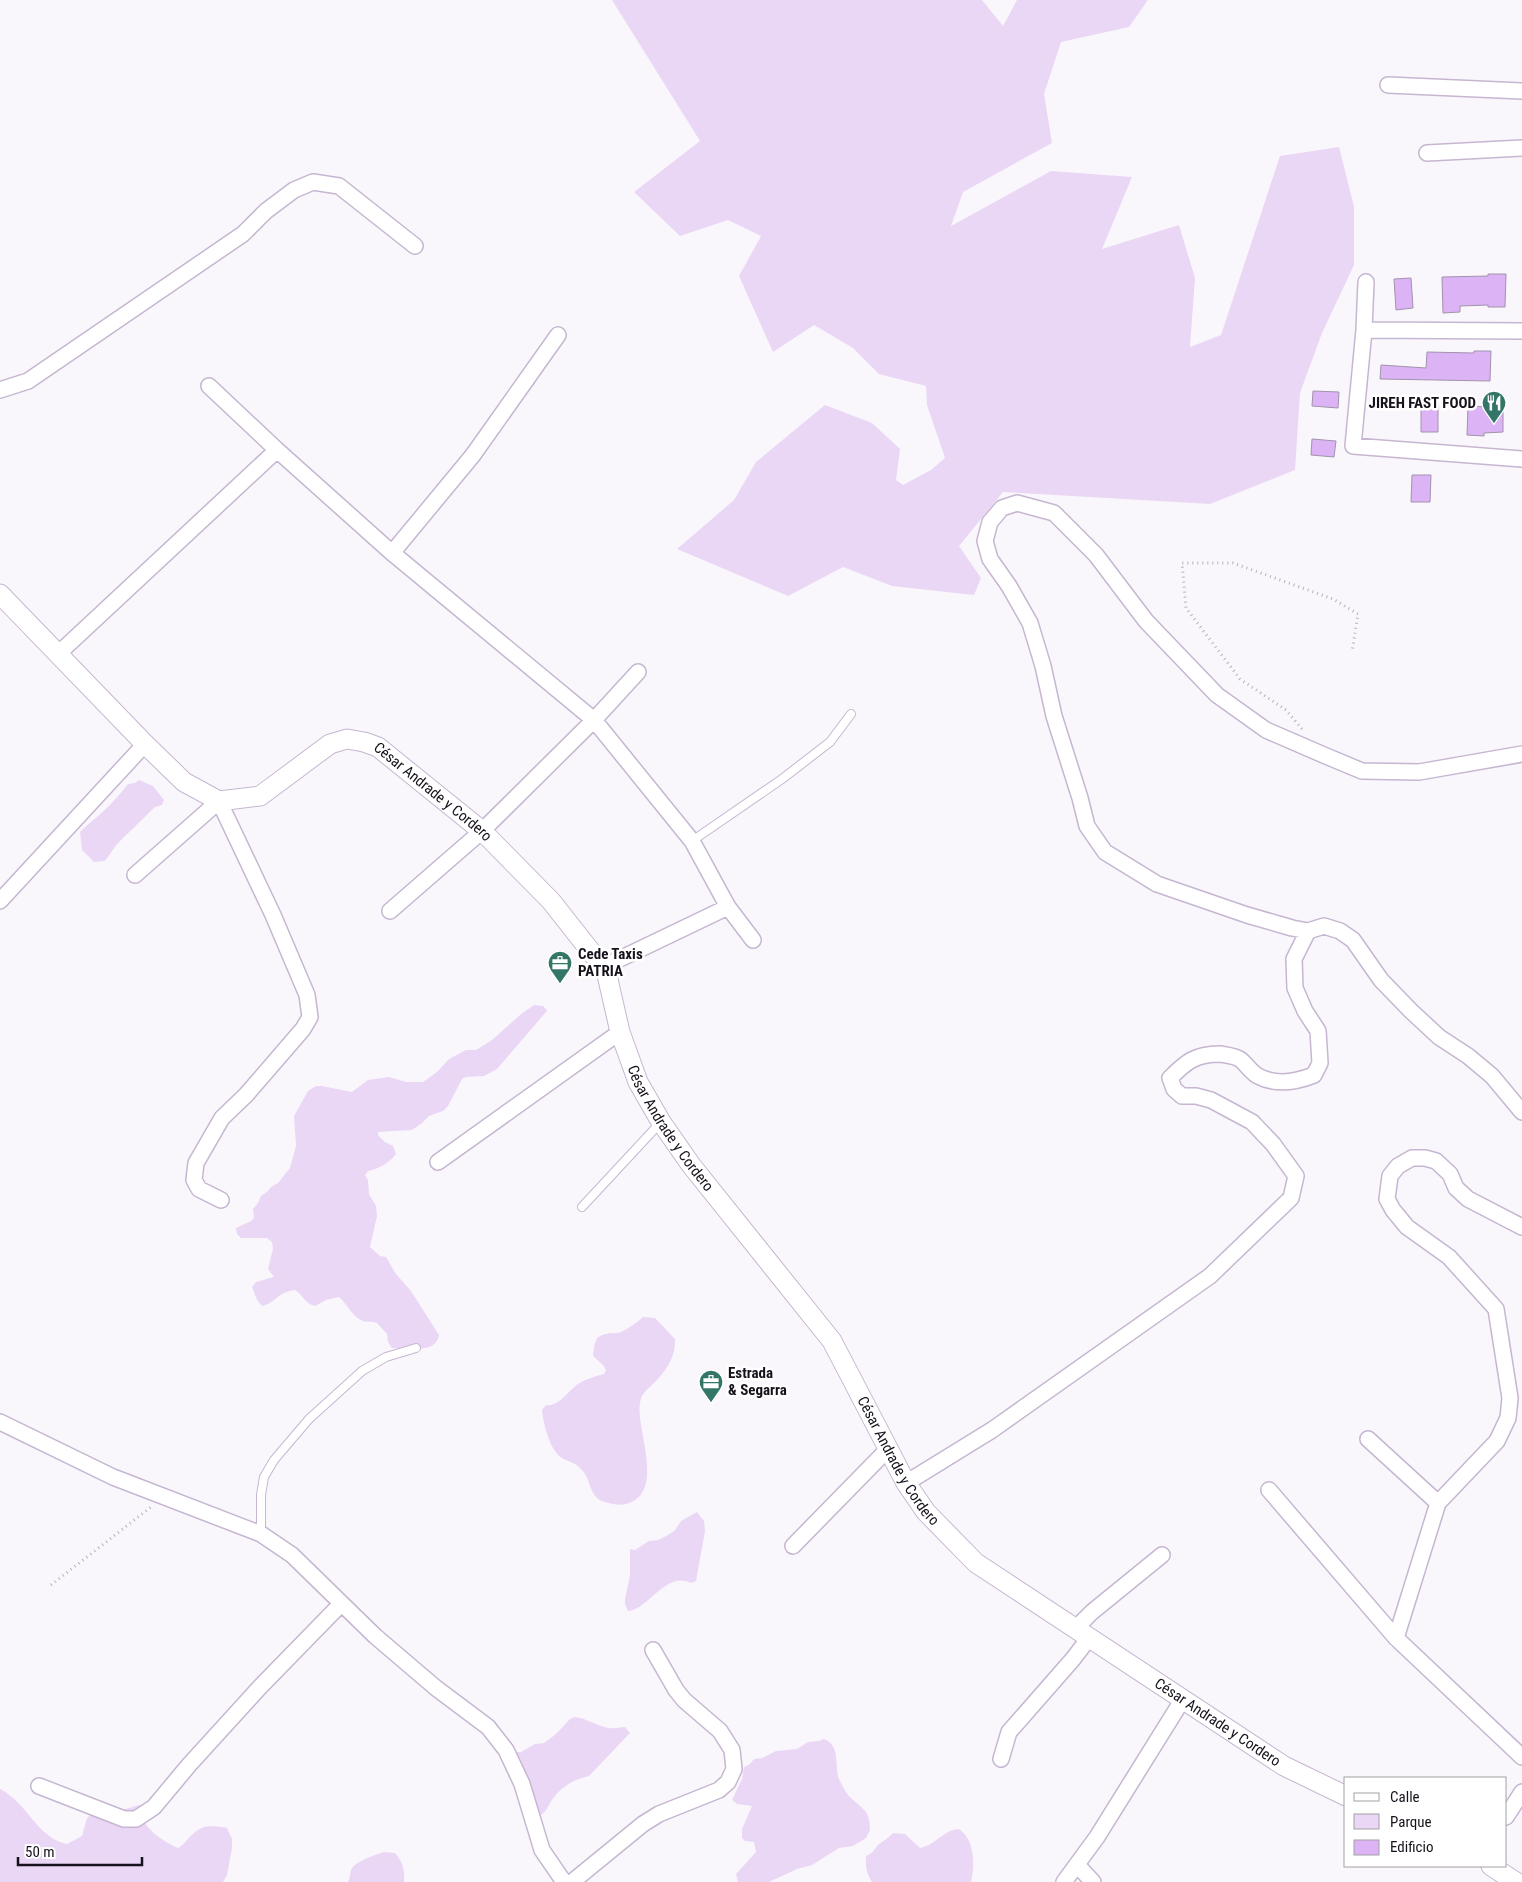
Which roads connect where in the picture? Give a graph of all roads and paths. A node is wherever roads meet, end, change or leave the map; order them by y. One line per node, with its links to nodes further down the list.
1 (1388, 84): 2 (street)
2 (1522, 91)
3 (1522, 148): 4 (street)
4 (1427, 153)
5 (415, 246): 11 (street)
6 (1366, 282): 7 (street)
7 (1364, 330): 8 (street); 13 (street)
8 (1522, 330)
9 (558, 335): 14 (street)
10 (209, 386): 12 (street)
11 (0, 390)
12 (276, 450): 14 (street); 17 (street)
13 (1522, 459)
14 (392, 553): 20 (street)
15 (0, 594): 17 (street)
16 (1352, 652): 21 (path)
17 (58, 654): 22 (street)
18 (638, 672): 20 (street)
19 (851, 714): 26 (lane)
20 (594, 720): 25 (street); 26 (street)
21 (1303, 730)
22 (145, 744): 24 (street); 28 (street)
23 (1522, 754): 31 (street)
24 (219, 801): 25 (street, César Andrade y Cordero); 27 (street); 38 (street)
25 (482, 831): 30 (street); 33 (street, César Andrade y Cordero)
26 (692, 841): 29 (street)
27 (135, 874)
28 (0, 901)
29 (728, 907): 32 (street); 33 (street)
30 (390, 912)
31 (1308, 931): 35 (street); 45 (street)
32 (753, 940)
33 (603, 967): 34 (street, César Andrade y Cordero)
34 (620, 1032): 36 (street, César Andrade y Cordero); 37 (street)
35 (1522, 1112)
36 (661, 1122): 39 (lane); 44 (street, César Andrade y Cordero)
37 (438, 1162)
38 (221, 1200)
39 (582, 1207)
40 (1522, 1227): 48 (street)
41 (416, 1348): 49 (lane)
42 (0, 1422): 47 (street)
43 (1368, 1439): 48 (street)
44 (888, 1449): 45 (street, César Andrade y Cordero); 50 (street)
45 (906, 1483): 54 (street, César Andrade y Cordero)
46 (1269, 1490): 55 (street)
47 (163, 1497): 49 (street); 52 (path)
48 (1438, 1503): 55 (street)
49 (261, 1534): 53 (street)
50 (793, 1546)
51 (1162, 1555): 54 (street)
52 (51, 1585)
53 (341, 1604): 60 (street); 66 (street)
54 (1082, 1634): 57 (street, César Andrade y Cordero); 59 (street)
55 (1396, 1638): 58 (street)
56 (653, 1650): 67 (street)
57 (1183, 1699): 62 (street, César Andrade y Cordero); 64 (street)
58 (1522, 1757)
59 (1001, 1759)
60 (39, 1786)
61 (1522, 1792): 63 (street)
62 (1344, 1795)
63 (1507, 1815)
64 (1077, 1865): 68 (street); 69 (street)
65 (1493, 1867): 70 (street)
66 (564, 1882)
67 (572, 1882)
68 (1064, 1882)
69 (1093, 1882)
70 (1516, 1882)

